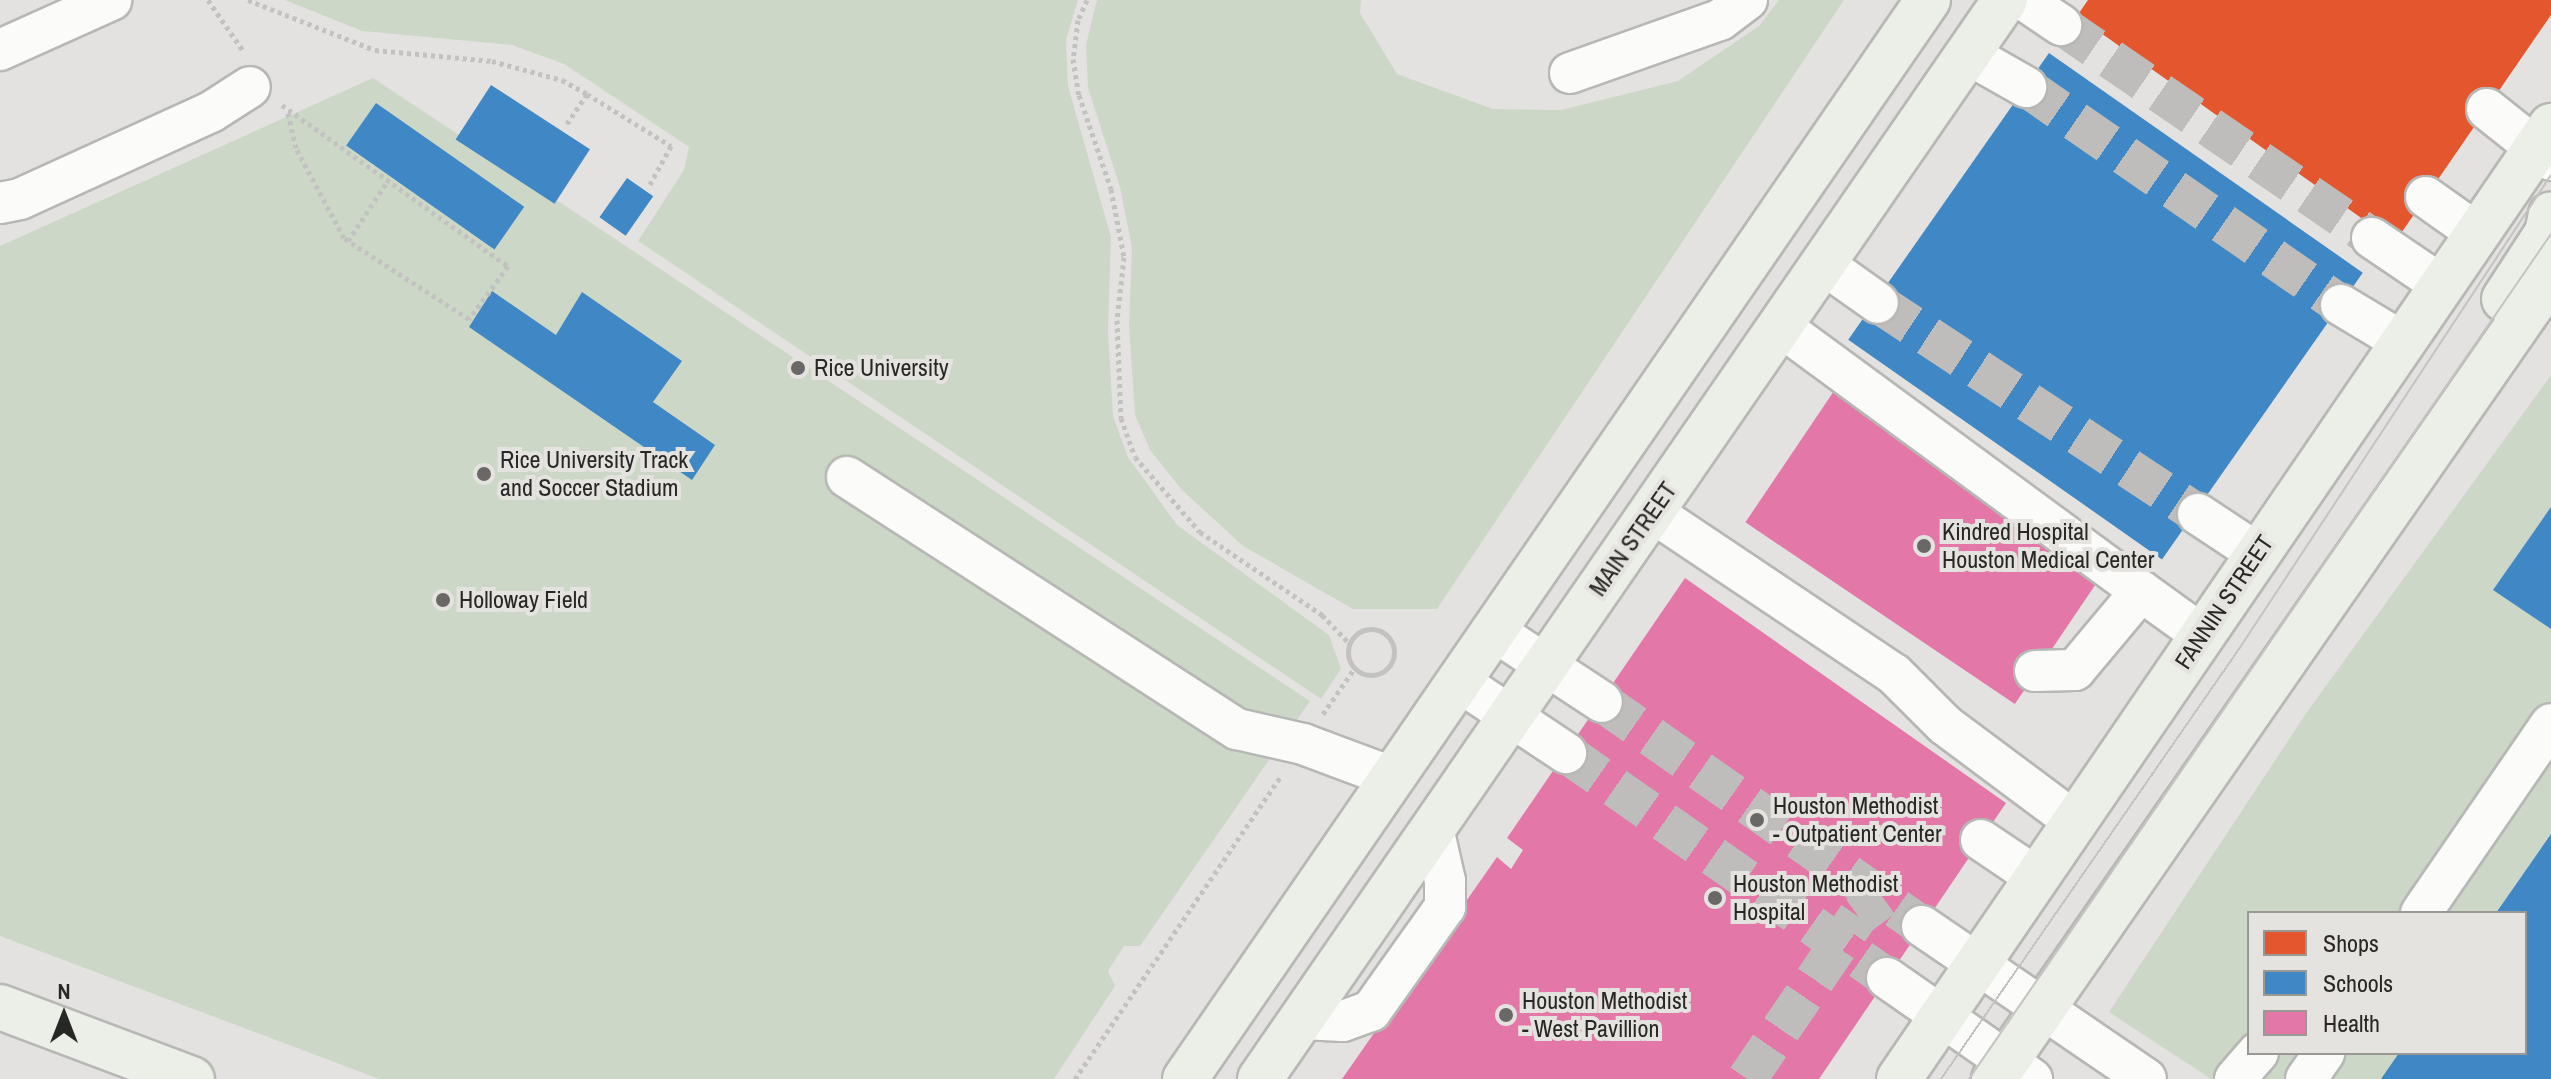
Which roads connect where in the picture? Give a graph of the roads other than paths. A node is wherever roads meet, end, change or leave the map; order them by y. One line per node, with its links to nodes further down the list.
1 (111, 0): 7 (street)
2 (1747, 0): 9 (street)
3 (1928, 0): 32 (main road)
4 (2005, 0): 8 (main road, MAIN STREET)
5 (2024, 0): 6 (street)
6 (2061, 25)
7 (0, 50)
8 (1968, 54): 11 (street); 19 (main road, MAIN STREET)
9 (1570, 73)
10 (258, 81): 15 (street)
11 (2026, 87)
12 (2487, 109): 13 (street)
13 (2547, 152): 17 (main road, FANNIN STREET)
14 (2426, 197): 17 (street)
15 (0, 203)
16 (2551, 214): 26 (main road)
17 (2475, 232): 21 (main road, FANNIN STREET)
18 (2372, 238): 21 (street)
19 (1823, 264): 22 (street); 24 (main road, MAIN STREET)
20 (2551, 277): 26 (main road)
21 (2440, 284): 25 (main road, FANNIN STREET)
22 (1878, 303)
23 (2341, 305): 25 (street)
24 (1780, 326): 28 (main road, MAIN STREET); 31 (street)
25 (2401, 341): 30 (main road, FANNIN STREET)
26 (2446, 428): 50 (main road)
27 (847, 477): 41 (street)
28 (1652, 512): 34 (main road, MAIN STREET); 42 (street)
29 (2198, 514): 30 (street)
30 (2257, 553): 33 (main road, FANNIN STREET)
31 (2141, 591): 33 (street); 35 (street)
32 (1494, 631): 34 (street); 36 (main road)
33 (2202, 635): 42 (main road, FANNIN STREET)
34 (1545, 667): 37 (street); 38 (main road, MAIN STREET)
35 (2035, 671)
36 (1458, 681): 38 (street); 41 (main road)
37 (1602, 702)
38 (1510, 718): 40 (street); 57 (main road, MAIN STREET)
39 (2551, 724): 45 (street)
40 (1566, 753)
41 (1388, 783): 56 (main road)
42 (2074, 821): 44 (main road, FANNIN STREET)
43 (1981, 840): 44 (street)
44 (2036, 877): 47 (main road, FANNIN STREET)
45 (2422, 911)
46 (1922, 926): 47 (street)
47 (1977, 964): 50 (street); 51 (main road, FANNIN STREET)
48 (1887, 978): 51 (street)
49 (0, 1007): 55 (main road)
50 (2043, 1008): 54 (main road); 59 (street)
51 (1942, 1016): 54 (street); 58 (main road, FANNIN STREET)
52 (2256, 1055): 60 (street)
53 (2323, 1055): 61 (street)
54 (2011, 1073)
55 (192, 1079)
56 (1185, 1079)
57 (1260, 1079)
58 (1899, 1079)
59 (2146, 1079)
60 (2235, 1079)
61 (2306, 1079)

